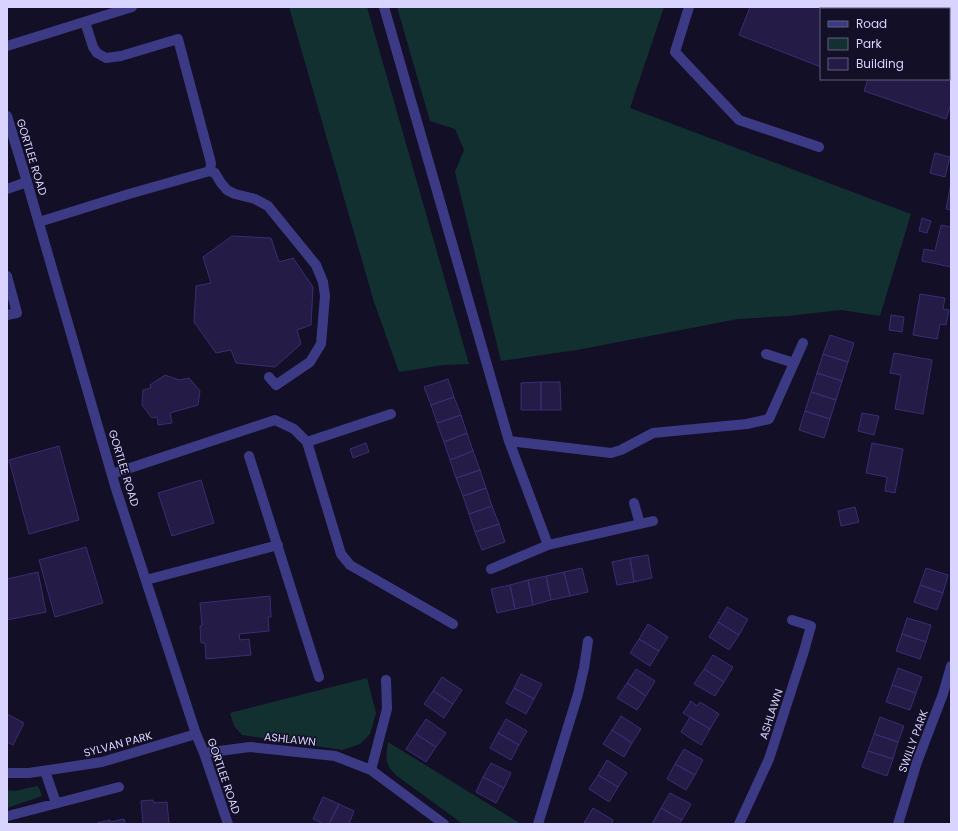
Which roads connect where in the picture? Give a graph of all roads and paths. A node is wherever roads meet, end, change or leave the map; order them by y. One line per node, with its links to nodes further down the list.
1 (132, 7): 4 (street)
2 (384, 7): 20 (street)
3 (689, 7): 8 (street)
4 (85, 22): 5 (street); 9 (street)
5 (7, 46)
6 (7, 116): 7 (street, GORTLEE ROAD)
7 (9, 130): 10 (street, GORTLEE ROAD)
8 (819, 147)
9 (210, 171): 12 (street); 18 (street)
10 (28, 182): 11 (street); 12 (street, GORTLEE ROAD)
11 (7, 189)
12 (39, 222): 23 (street, GORTLEE ROAD)
13 (7, 276): 14 (street)
14 (7, 315)
15 (803, 343): 17 (street)
16 (766, 354): 17 (street)
17 (794, 363): 20 (street)
18 (269, 377)
19 (391, 414): 21 (street)
20 (509, 441): 28 (street)
21 (307, 442): 23 (street); 32 (street)
22 (249, 456): 27 (street)
23 (112, 474): 30 (street, GORTLEE ROAD)
24 (634, 503): 26 (street)
25 (653, 521): 26 (street)
26 (640, 524): 28 (street)
27 (278, 545): 30 (street); 35 (street)
28 (548, 545): 29 (street)
29 (491, 569)
30 (146, 580): 37 (street, GORTLEE ROAD)
31 (792, 620): 48 (street, ASHLAWN)
32 (453, 624)
33 (588, 641): 47 (street)
34 (951, 666): 49 (street, SWILLY PARK)
35 (320, 677)
36 (386, 680): 39 (street)
37 (196, 734): 38 (street, GORTLEE ROAD); 40 (street, SYLVAN PARK)
38 (204, 753): 39 (street, ASHLAWN); 45 (street, GORTLEE ROAD)
39 (371, 770): 46 (street, ASHLAWN)
40 (44, 771): 41 (street, SYLVAN PARK); 43 (street)
41 (7, 772)
42 (119, 788): 43 (street)
43 (56, 803): 44 (street)
44 (8, 816)
45 (228, 824)
46 (444, 824)
47 (538, 824)
48 (738, 824)
49 (898, 824)

